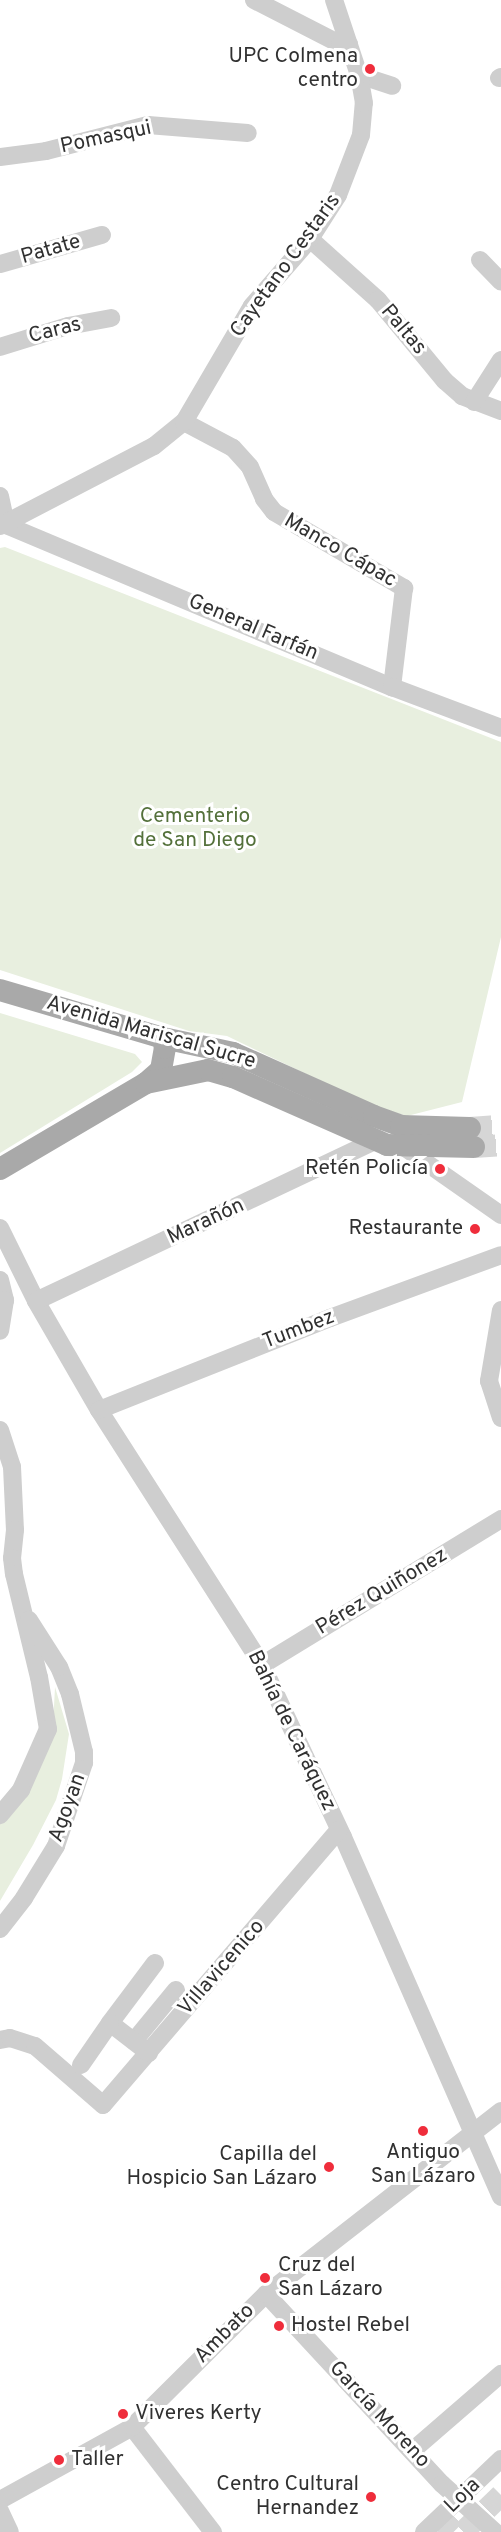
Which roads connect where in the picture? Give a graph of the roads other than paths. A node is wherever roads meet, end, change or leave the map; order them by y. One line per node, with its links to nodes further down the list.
1 (254, 0): 3 (street)
2 (334, 0): 3 (street, Cayetano Cestaris)
3 (349, 44): 4 (street, Cayetano Cestaris)
4 (359, 75): 5 (street); 9 (street, Cayetano Cestaris)
5 (392, 86)
6 (248, 133): 7 (street, Pomasqui)
7 (0, 157)
8 (102, 235): 11 (street, Patate)
9 (310, 239): 16 (street, Paltas); 18 (street, Cayetano Cestaris)
10 (480, 260): 12 (street)
11 (0, 264)
12 (501, 282)
13 (111, 318): 14 (street, Caras)
14 (0, 347)
15 (501, 360): 16 (street)
16 (474, 402): 17 (street, Paltas)
17 (501, 411)
18 (184, 422): 20 (street, Cayetano Cestaris); 21 (street, Manco Cápac)
19 (0, 496): 20 (street)
20 (3, 526): 21 (street, General Farfán)
21 (392, 687): 22 (street, General Farfán)
22 (501, 728)
23 (0, 990): 24 (main road, Avenida Mariscal Sucre)
24 (163, 1038): 25 (main road); 27 (main road, Avenida Mariscal Sucre)
25 (146, 1083): 26 (main road, Avenida Mariscal Sucre); 28 (main road)
26 (375, 1141): 27 (main road, Avenida Mariscal Sucre); 33 (street, Marañón)
27 (401, 1145): 29 (street)
28 (0, 1169)
29 (501, 1215)
30 (0, 1228): 33 (street, Bahía de Caráquez)
31 (501, 1255): 36 (street, Tumbez)
32 (0, 1280): 35 (street)
33 (36, 1301): 36 (street, Bahía de Caráquez)
34 (501, 1310): 37 (street)
35 (0, 1331)
36 (99, 1410): 42 (street, Bahía de Caráquez)
37 (501, 1419)
38 (0, 1430): 40 (street)
39 (501, 1519): 42 (street, Pérez Quiñonez)
40 (6, 1556): 41 (street)
41 (23, 1614): 43 (street); 45 (street, Agoyan)
42 (262, 1665): 44 (street, Bahía de Caráquez)
43 (0, 1815)
44 (339, 1830): 51 (street, Villavicenico); 54 (street, Bahía de Caráquez)
45 (0, 1929)
46 (155, 1963): 48 (street)
47 (176, 1990): 50 (street)
48 (110, 2023): 50 (street); 52 (street)
49 (0, 2040): 51 (street, Villavicenico)
50 (134, 2041): 51 (street)
51 (149, 2053)
52 (81, 2065)
53 (501, 2111): 54 (street, Ambato)
54 (471, 2133): 55 (street, Bahía de Caráquez); 56 (street, Ambato)
55 (501, 2197)
56 (266, 2294): 58 (street, Ambato); 59 (street, García Moreno)
57 (501, 2374): 59 (street)
58 (132, 2427): 62 (street, Ambato); 65 (street)
59 (412, 2451): 61 (street, García Moreno)
60 (501, 2459): 61 (street, Loja)
61 (460, 2499): 66 (street, Loja); 67 (street, García Moreno)
62 (0, 2500)
63 (0, 2511): 64 (street)
64 (10, 2532)
65 (213, 2532)
66 (424, 2532)
67 (495, 2532)

